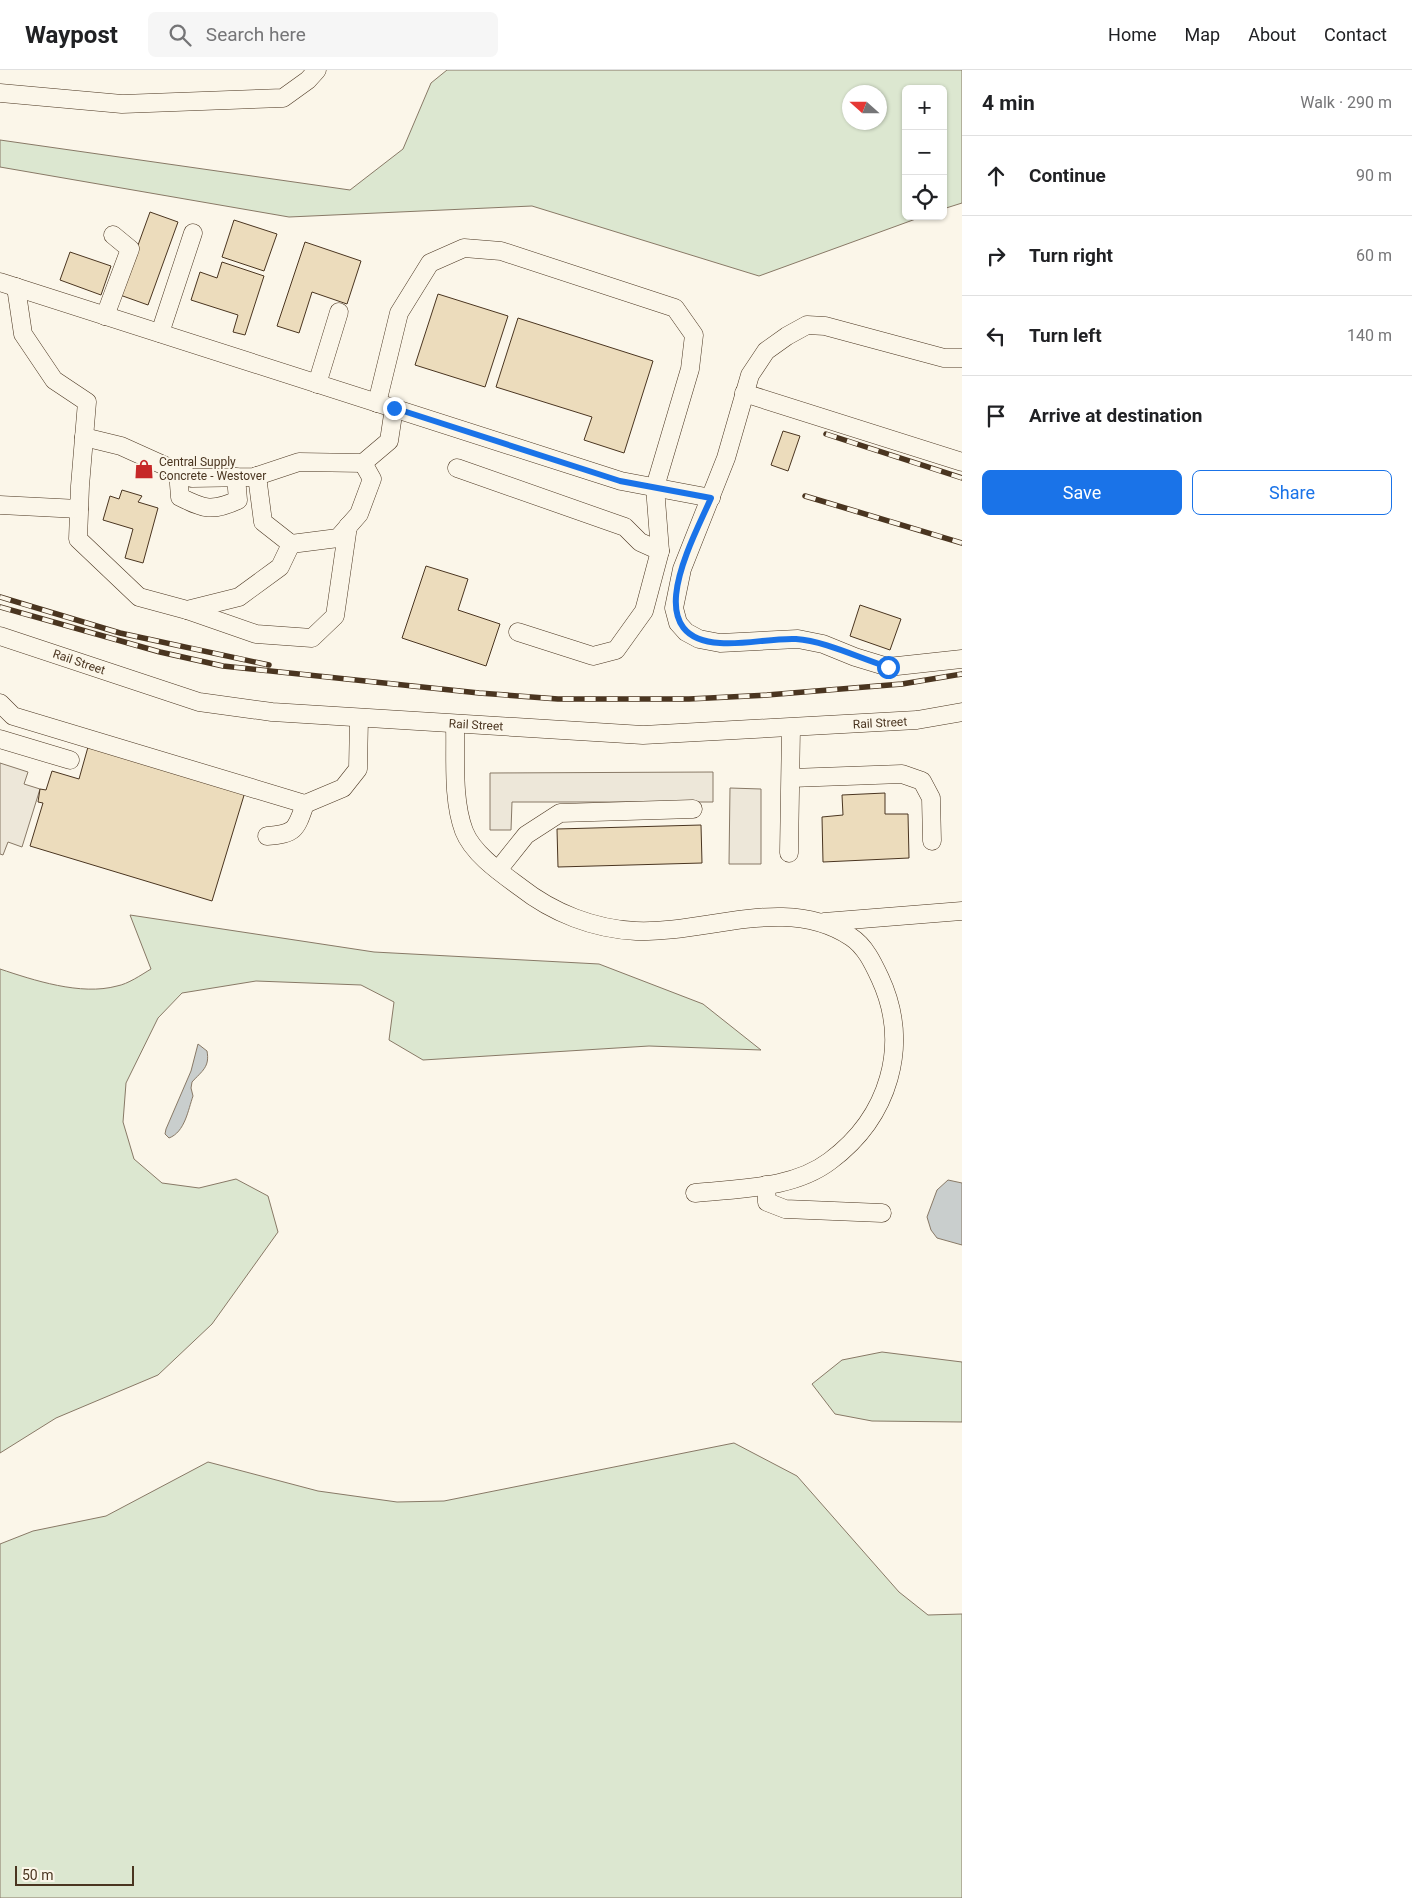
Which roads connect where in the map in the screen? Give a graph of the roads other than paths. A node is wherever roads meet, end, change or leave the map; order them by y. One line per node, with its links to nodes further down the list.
1 (317, 70): 2 (street)
2 (0, 93)
3 (193, 233): 8 (street)
4 (113, 235): 7 (street)
5 (8, 285): 7 (street); 14 (street)
6 (339, 312): 10 (street)
7 (105, 316): 8 (street)
8 (160, 333): 10 (street)
9 (962, 358): 11 (street)
10 (317, 384): 12 (street)
11 (744, 393): 15 (street); 22 (street)
12 (376, 403): 13 (street); 21 (street)
13 (394, 408): 16 (street); 21 (street)
14 (84, 437): 18 (street); 24 (street)
15 (962, 462)
16 (363, 463): 19 (street); 25 (street)
17 (456, 468): 27 (street)
18 (178, 472): 20 (street); 20 (street)
19 (257, 476): 20 (street); 26 (street)
20 (236, 477)
21 (655, 487): 22 (street); 27 (street)
22 (711, 498): 31 (street)
23 (0, 505): 24 (street)
24 (79, 509): 28 (street)
25 (348, 526): 26 (street); 28 (street)
26 (290, 544): 28 (street)
27 (660, 551): 29 (street)
28 (188, 610)
29 (518, 632)
30 (0, 636): 34 (street, Rail Street)
31 (962, 659)
32 (0, 703): 35 (street)
33 (962, 712): 37 (street, Rail Street)
34 (360, 718): 36 (street, Rail Street); 42 (street)
35 (29, 720): 39 (street); 42 (street)
36 (456, 724): 37 (street, Rail Street); 47 (street)
37 (791, 728): 41 (street)
38 (0, 739): 39 (street)
39 (21, 745): 40 (street)
40 (70, 760)
41 (791, 778): 45 (street); 46 (street)
42 (305, 804): 44 (street)
43 (693, 808): 47 (street)
44 (267, 836)
45 (932, 841)
46 (790, 853)
47 (498, 870): 49 (street)
48 (962, 911): 49 (street)
49 (824, 922): 50 (street)
50 (766, 1185): 51 (street); 52 (street)
51 (695, 1193)
52 (882, 1214)

